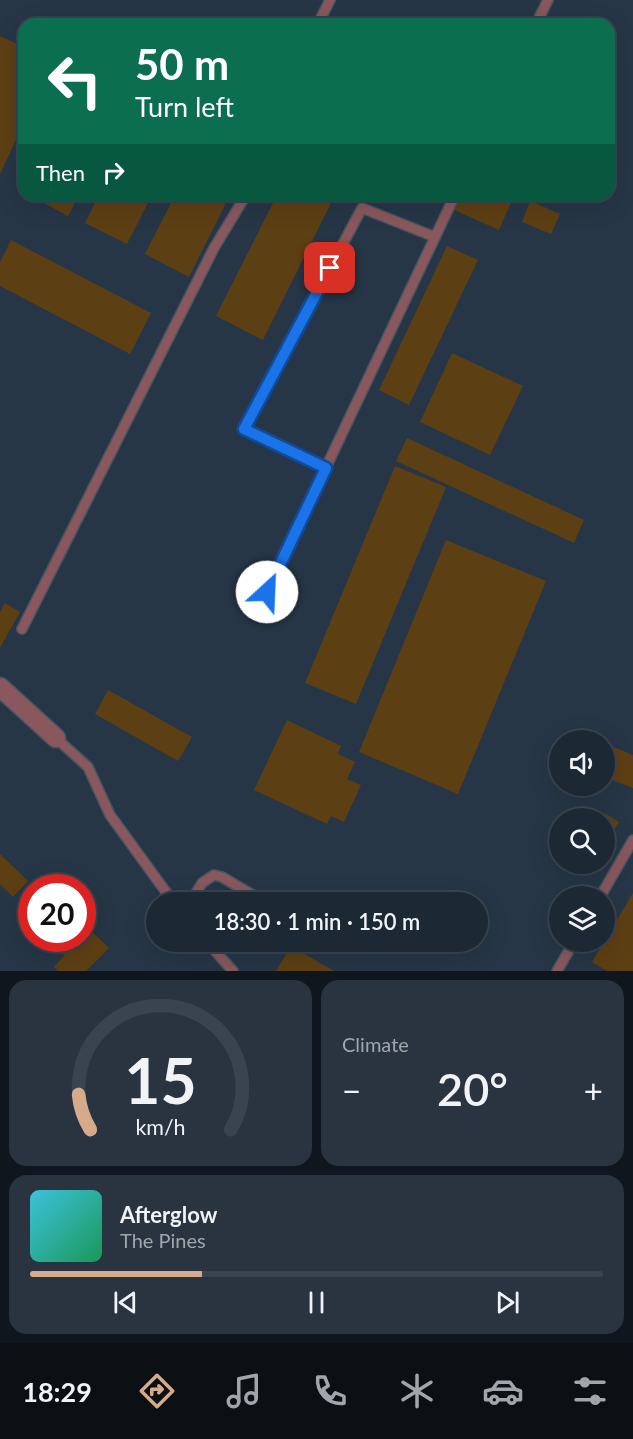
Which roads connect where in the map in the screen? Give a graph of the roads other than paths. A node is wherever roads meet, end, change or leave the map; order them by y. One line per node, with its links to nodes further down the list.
1 (330, 0): 3 (lane)
2 (548, 0): 4 (lane)
3 (321, 18)
4 (539, 18)
5 (242, 201): 10 (lane)
6 (452, 201): 7 (lane)
7 (435, 237): 8 (lane); 8 (lane)
8 (326, 468): 9 (lane)
9 (267, 592)
10 (22, 628)
11 (0, 687): 12 (street)
12 (56, 738): 15 (lane)
13 (633, 840): 14 (lane)
14 (606, 886)
15 (166, 892)
16 (197, 892): 17 (lane)
17 (247, 892)
18 (216, 952): 20 (lane)
19 (568, 952): 21 (lane)
20 (233, 971)
21 (557, 971)

